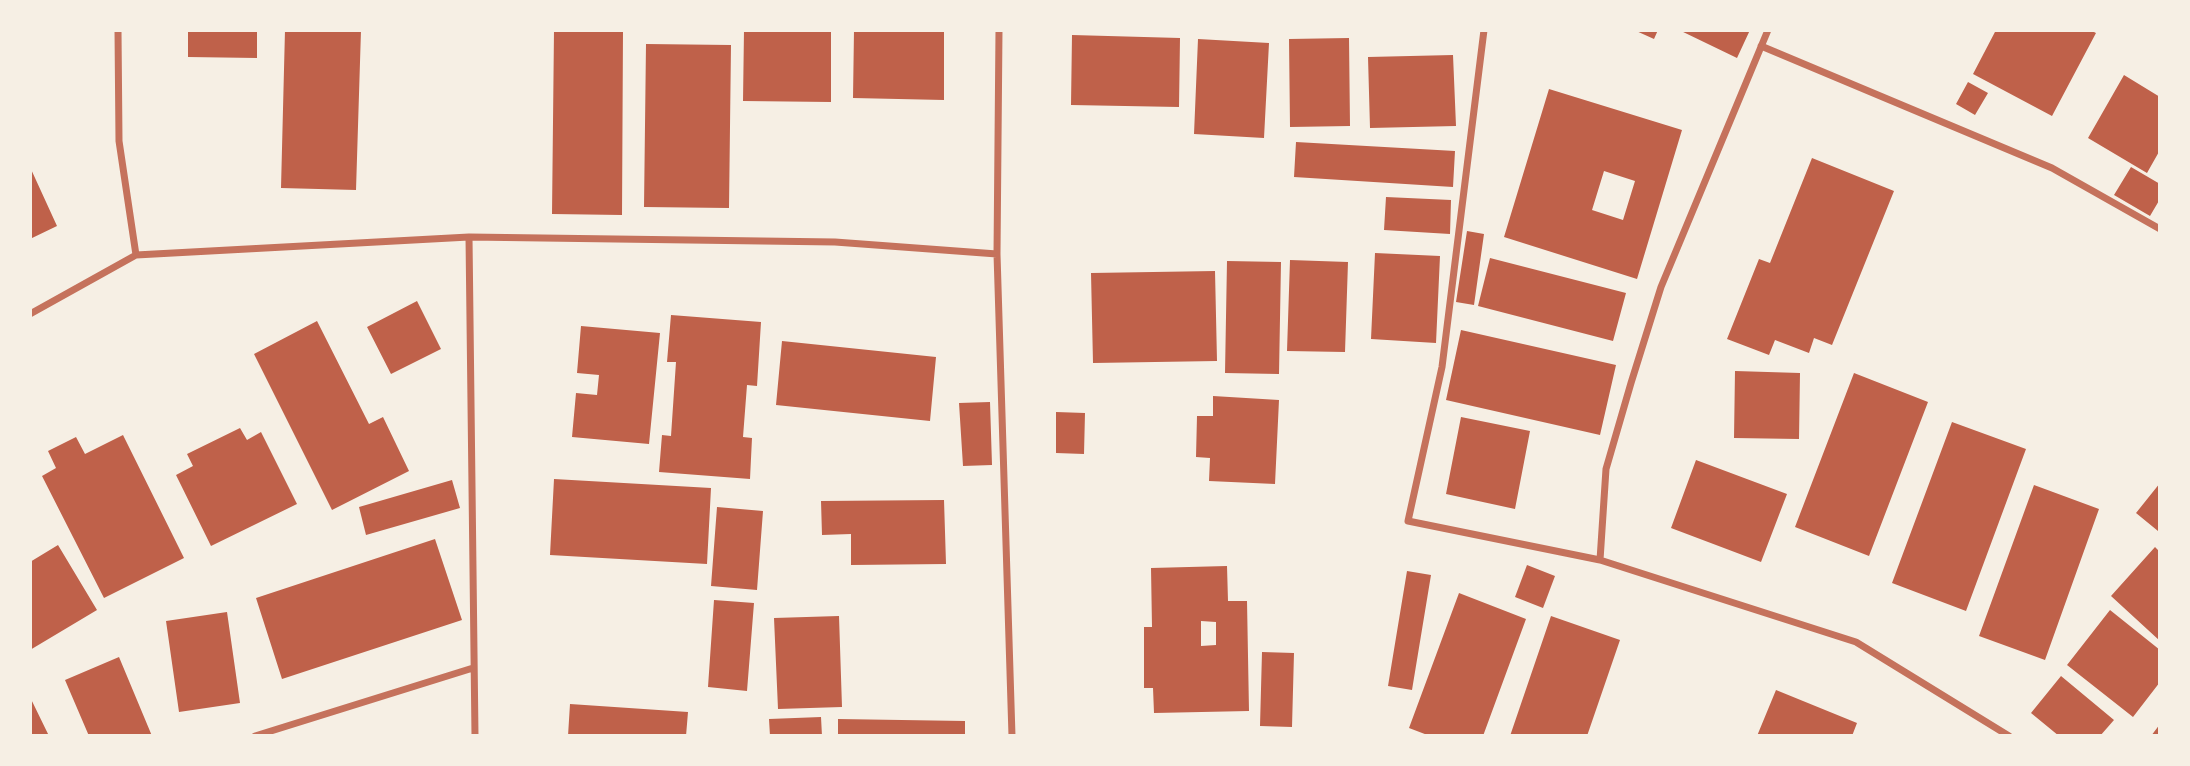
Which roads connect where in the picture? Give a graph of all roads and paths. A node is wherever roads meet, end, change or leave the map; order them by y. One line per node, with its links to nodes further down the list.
1 (118, 30): 9 (street)
2 (999, 30): 8 (street)
3 (1483, 30): 11 (street)
4 (1768, 30): 5 (street)
5 (1761, 46): 6 (street); 11 (street)
6 (2160, 229)
7 (469, 237): 8 (street); 9 (street); 12 (street)
8 (997, 254): 15 (street)
9 (136, 255): 10 (street)
10 (30, 314)
11 (1601, 560): 16 (street)
12 (474, 668): 13 (street); 14 (street)
13 (255, 736)
14 (475, 736)
15 (1012, 736)
16 (2009, 736)

